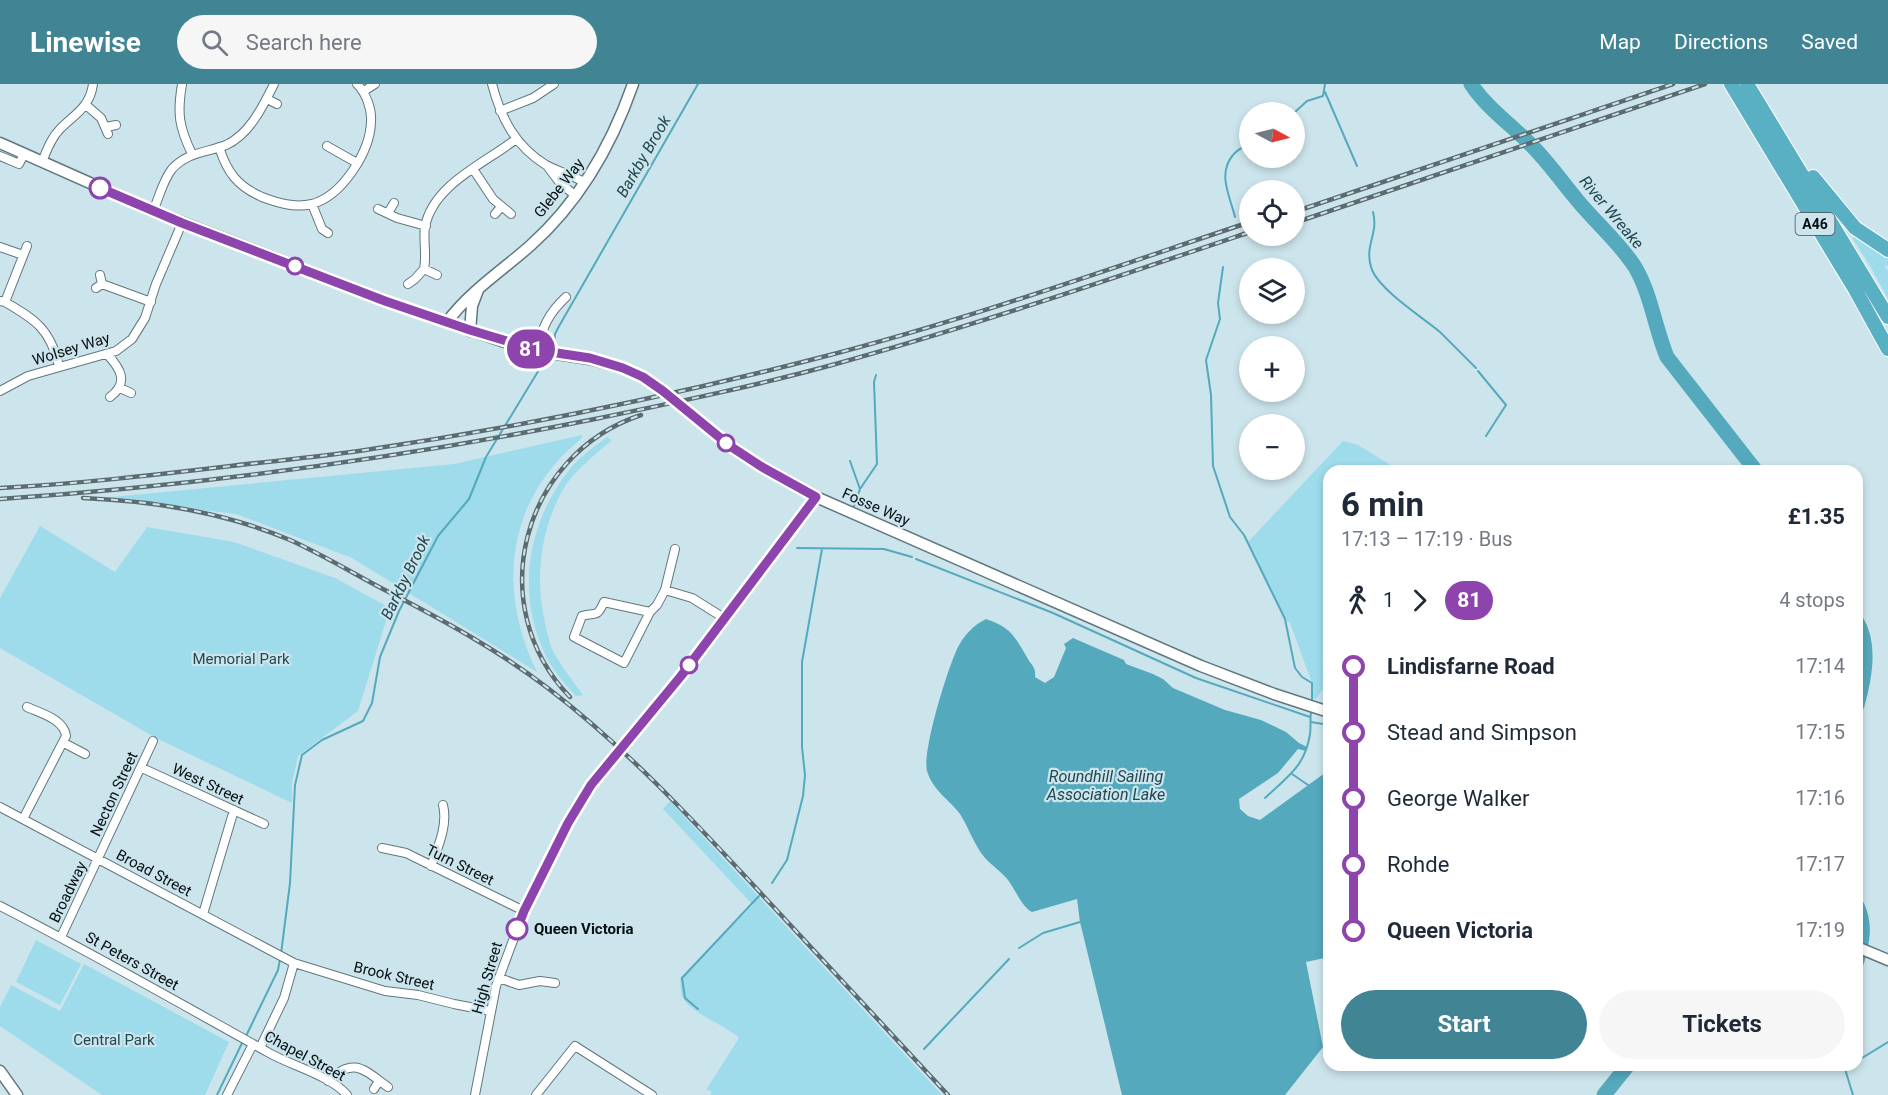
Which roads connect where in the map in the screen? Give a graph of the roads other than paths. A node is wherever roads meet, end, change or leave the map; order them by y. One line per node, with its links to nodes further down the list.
1 (93, 84): 13 (street)
2 (182, 84): 21 (street)
3 (274, 84): 11 (street)
4 (375, 84): 9 (street)
5 (492, 84): 14 (street)
6 (554, 84): 14 (street)
7 (633, 84): 28 (street, Glebe Way)
8 (1731, 84): 10 (highway, A46)
9 (361, 88): 25 (street)
10 (1746, 92): 23 (highway, A46); 54 (highway, A46)
11 (267, 99): 12 (street); 19 (street)
12 (277, 104)
13 (86, 105): 15 (street); 24 (street)
14 (500, 111): 16 (street)
15 (116, 125)
16 (516, 139): 26 (street); 27 (street)
17 (0, 143): 20 (street, Fosse Way)
18 (327, 146): 25 (street)
19 (219, 147): 21 (street); 31 (street)
20 (24, 154): 22 (street); 24 (street, Fosse Way)
21 (192, 154): 33 (street)
22 (0, 156)
23 (1794, 159): 41 (highway); 51 (highway, A46)
24 (42, 162): 33 (street, Fosse Way)
25 (357, 163): 31 (street)
26 (546, 165): 28 (street); 29 (street)
27 (473, 169): 35 (street); 37 (street)
28 (585, 183): 29 (street, Glebe Way)
29 (576, 196): 47 (street, Glebe Way)
30 (394, 203): 34 (street)
31 (312, 204): 38 (street)
32 (378, 209): 34 (street)
33 (153, 211): 36 (street, Fosse Way)
34 (388, 213): 37 (street)
35 (512, 214)
36 (182, 223): 50 (street, Wolsey Way); 52 (street, Fosse Way)
37 (426, 226): 43 (street)
38 (328, 233)
39 (27, 246): 42 (street)
40 (0, 247): 42 (street)
41 (1888, 250)
42 (23, 255): 49 (street)
43 (424, 269): 44 (street); 46 (street)
44 (437, 275)
45 (99, 282): 50 (street)
46 (408, 284)
47 (478, 289): 52 (street, Glebe Way); 53 (street)
48 (566, 297): 55 (street)
49 (3, 301): 57 (street)
50 (151, 302): 56 (street, Wolsey Way)
51 (1888, 317)
52 (447, 322): 53 (street, Fosse Way)
53 (470, 330): 55 (street, Fosse Way)
54 (1888, 349)
55 (541, 351): 62 (street, Fosse Way)
56 (107, 354): 57 (street, Wolsey Way); 58 (street)
57 (59, 366): 59 (street, Wolsey Way)
58 (120, 388): 60 (street); 61 (street)
59 (0, 392)
60 (131, 393)
61 (110, 397)
62 (816, 497): 66 (street, High Street); 68 (street, Fosse Way)
63 (675, 549): 64 (street)
64 (665, 590): 65 (street); 66 (street)
65 (650, 612): 65 (street)
66 (724, 618): 82 (street, High Street)
67 (27, 706): 70 (street)
68 (1323, 710)
69 (153, 741): 72 (street, Necton Street)
70 (64, 743): 71 (street); 76 (street)
71 (85, 754)
72 (142, 768): 75 (street, West Street); 79 (street, Necton Street)
73 (443, 805): 80 (street)
74 (0, 807): 76 (street, Broad Street)
75 (234, 810): 77 (street, West Street); 83 (street)
76 (22, 819): 79 (street, Broad Street)
77 (264, 824)
78 (382, 848): 80 (street, Turn Street)
79 (99, 858): 83 (street, Broad Street); 84 (street, Broadway)
80 (431, 866): 82 (street, Turn Street)
81 (0, 906): 84 (street, St Peters Street)
82 (524, 911): 88 (street, High Street)
83 (203, 914): 87 (street, Broad Street)
84 (61, 937): 91 (street, St Peters Street)
85 (1863, 949): 86 (street)
86 (1888, 960)
87 (294, 963): 90 (street, Brook Street); 91 (street)
88 (499, 978): 89 (street); 90 (street, High Street)
89 (555, 983)
90 (490, 1011): 98 (street, High Street)
91 (254, 1044): 93 (street, Chapel Street); 96 (street)
92 (0, 1071): 95 (street)
93 (328, 1081): 94 (street); 97 (street, Chapel Street)
94 (388, 1088)
95 (18, 1095)
96 (227, 1095)
97 (347, 1095)
98 (475, 1095)
99 (536, 1095): 100 (street)
100 (652, 1095)

